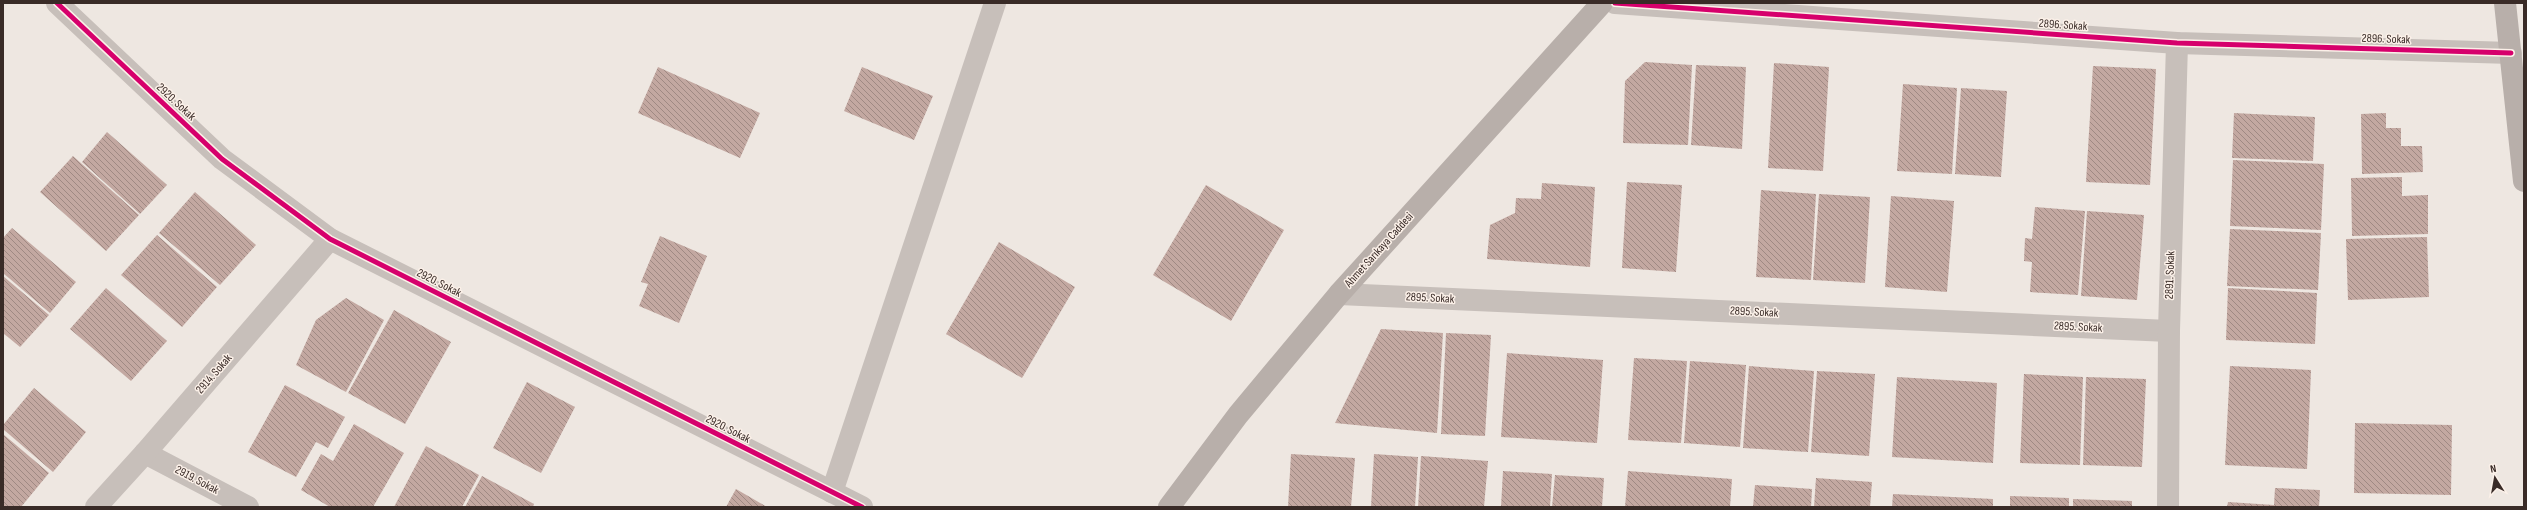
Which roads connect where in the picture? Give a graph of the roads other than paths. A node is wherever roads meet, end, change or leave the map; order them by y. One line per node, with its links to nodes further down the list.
1 (57, 3): 10 (street, 2920. Sokak)
2 (996, 3): 14 (street)
3 (1602, 3): 11 (main road, Ahmet Sarıkaya Caddesi)
4 (1615, 3): 6 (street, 2896. Sokak)
5 (2505, 3): 7 (main road)
6 (2177, 43): 7 (street, 2896. Sokak); 12 (street, 2891. Sokak)
7 (2511, 53): 8 (main road)
8 (2520, 87): 9 (main road)
9 (2524, 181)
10 (330, 239): 13 (street, 2914. Sokak); 14 (street, 2920. Sokak)
11 (1339, 294): 12 (street, 2895. Sokak); 18 (main road, Ahmet Sarıkaya Caddesi)
12 (2168, 331): 19 (street, 2891. Sokak)
13 (146, 453): 15 (street, 2914. Sokak); 16 (street, 2919. Sokak)
14 (832, 492): 17 (street, 2920. Sokak)
15 (96, 507)
16 (248, 507)
17 (862, 507)
18 (1169, 507)
19 (2168, 507)

